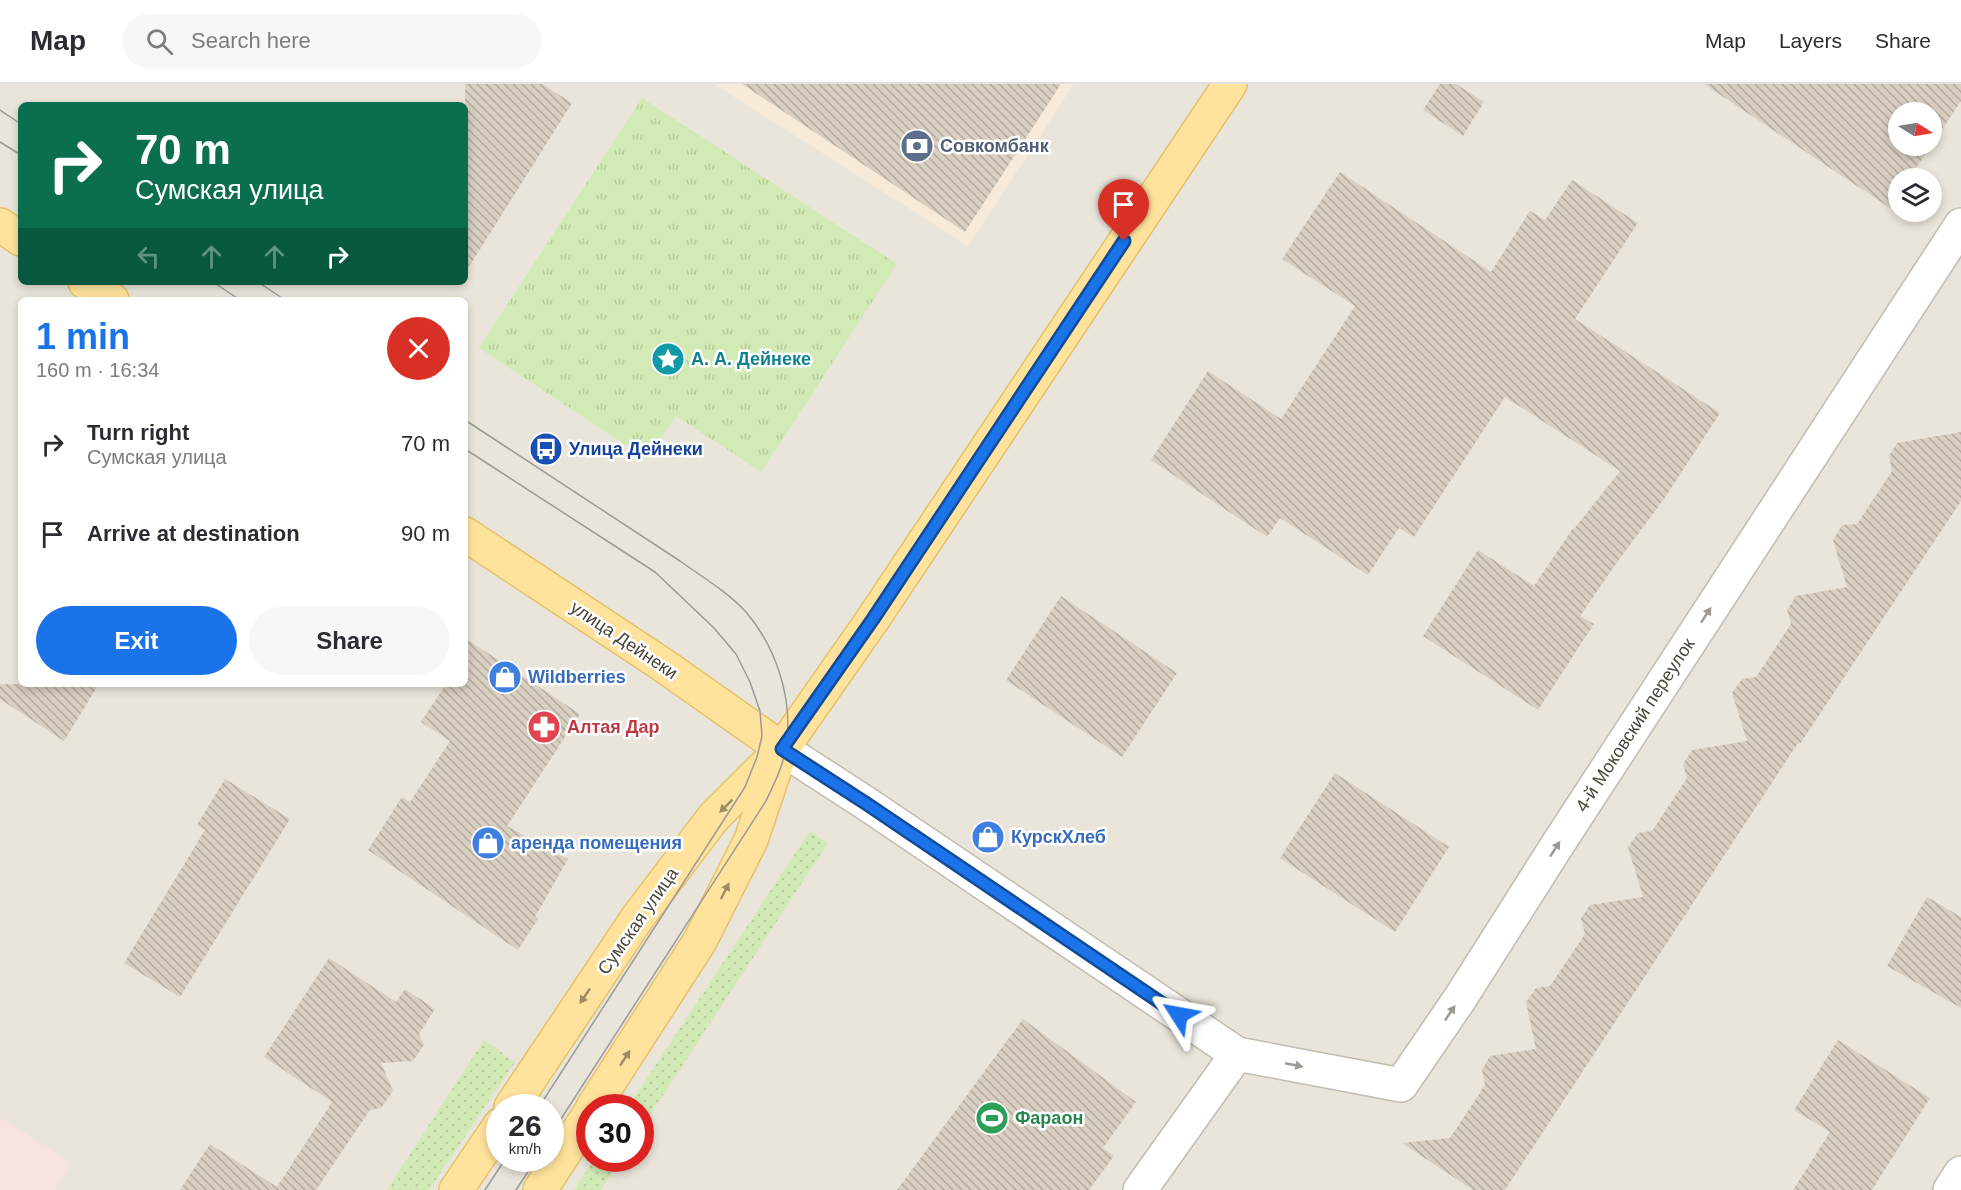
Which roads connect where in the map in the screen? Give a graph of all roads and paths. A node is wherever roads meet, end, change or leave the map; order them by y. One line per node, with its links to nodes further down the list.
1 (1230, 84): 8 (main road, Сумская улица)
2 (0, 225): 4 (main road)
3 (1961, 225): 9 (street, 4-й Моковский переулок, one-way to 3)
4 (18, 237)
5 (90, 285): 6 (main road)
6 (108, 297)
7 (468, 536): 8 (main road, улица Дейнеки)
8 (782, 749): 9 (street); 10 (main road, Сумская улица, one-way to 10); 11 (main road, Сумская улица, one-way to 8)
9 (1237, 1054): 17 (street)
10 (520, 1094)
11 (601, 1094)
12 (576, 1135): 16 (main road)
13 (486, 1146): 15 (main road)
14 (1961, 1173): 18 (street)
15 (456, 1190)
16 (540, 1190)
17 (1140, 1190)
18 (1950, 1190)

